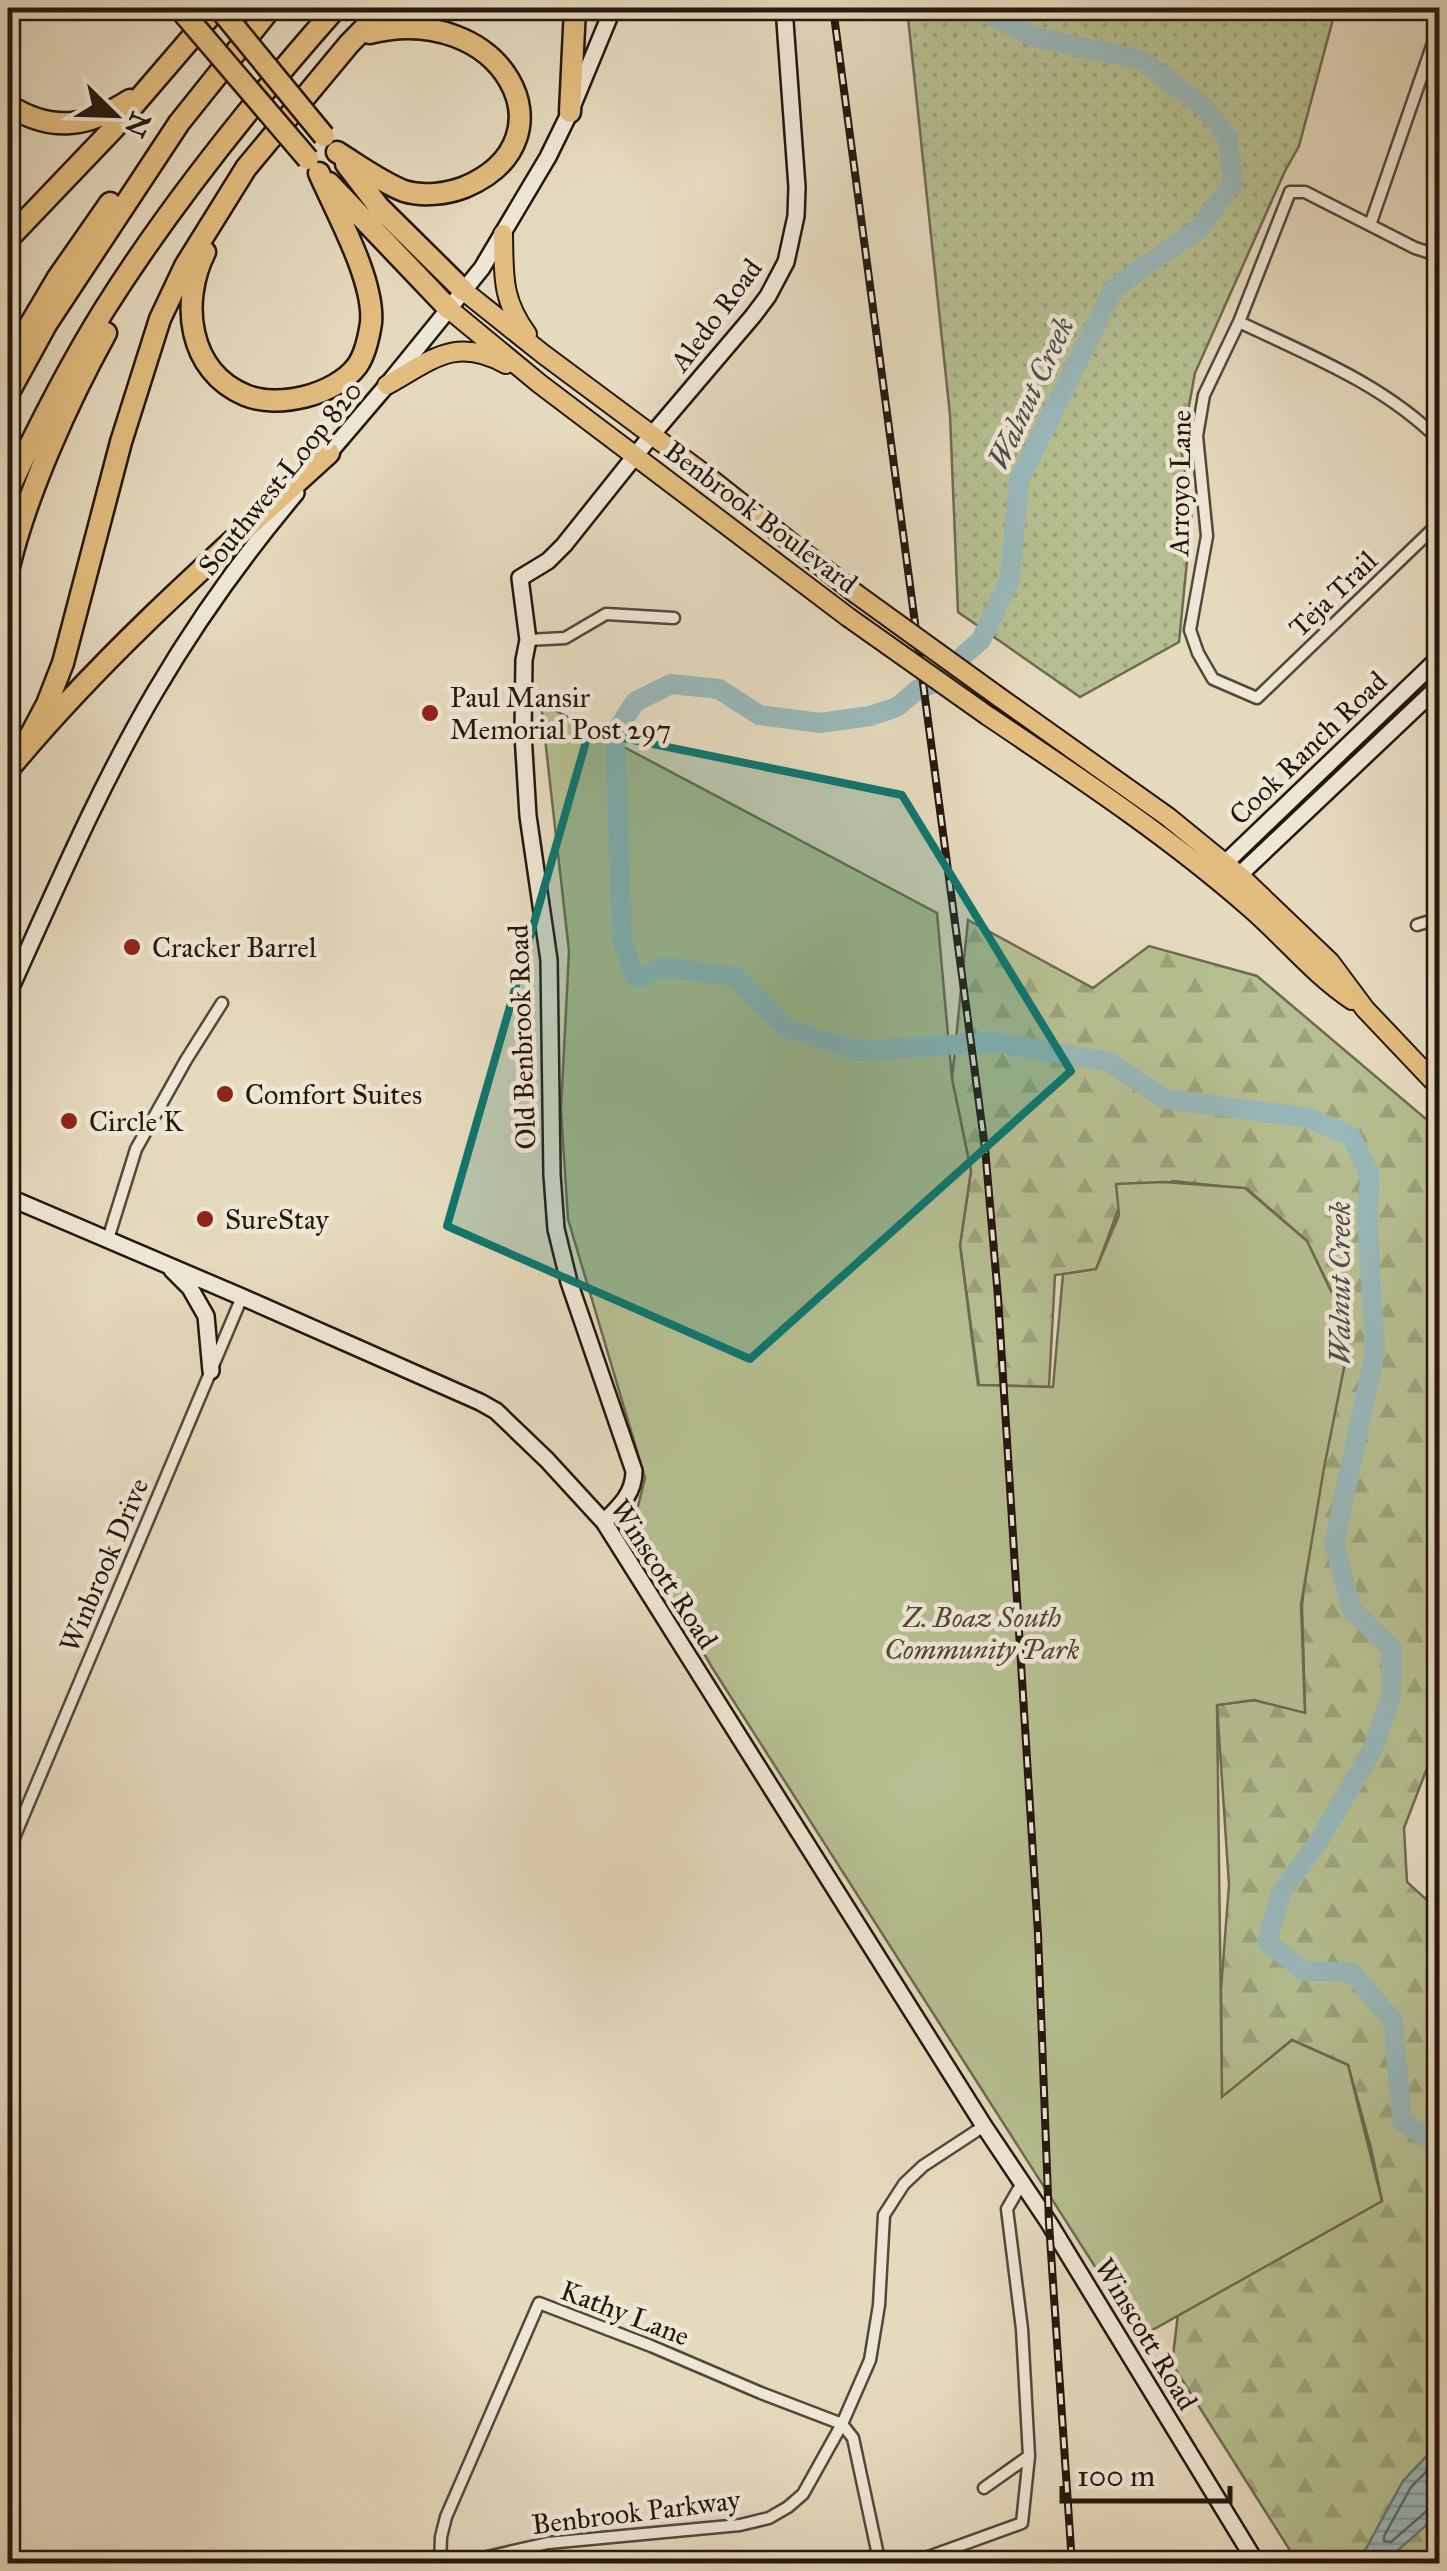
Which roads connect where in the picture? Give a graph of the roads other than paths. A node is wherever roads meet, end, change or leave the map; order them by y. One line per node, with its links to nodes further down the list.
1 (180, 8): 16 (highway, Benbrook Boulevard, bridge)
2 (218, 8): 11 (highway); 15 (highway, Benbrook Boulevard, bridge)
3 (271, 8): 14 (highway)
4 (336, 8): 18 (highway)
5 (384, 8): 10 (highway)
6 (575, 8): 13 (highway)
7 (613, 8): 13 (main road, Southwest Loop 820)
8 (784, 8): 31 (main road, Aledo Road)
9 (1440, 24): 19 (street)
10 (349, 44): 15 (highway); 17 (highway)
11 (145, 92): 12 (highway); 21 (highway)
12 (8, 106)
13 (570, 112): 20 (main road, Southwest Loop 820)
14 (179, 123): 27 (highway); 30 (highway)
15 (331, 144): 23 (highway, Benbrook Boulevard)
16 (313, 166): 17 (highway); 24 (highway, Benbrook Boulevard)
17 (234, 186): 43 (highway)
18 (173, 208): 35 (highway); 37 (highway)
19 (1370, 225): 22 (street); 25 (street, Arroyo Lane)
20 (503, 234): 23 (main road, Southwest Loop 820); 26 (main road)
21 (8, 239)
22 (1440, 256)
23 (464, 291): 24 (main road, Southwest Loop 820); 26 (main road, Benbrook Boulevard)
24 (449, 309): 28 (main road, Benbrook Boulevard); 29 (main road, Southwest Loop 820)
25 (1240, 322): 32 (street); 42 (street, Arroyo Lane)
26 (543, 354): 31 (main road, Benbrook Boulevard)
27 (8, 362)
28 (540, 384): 29 (main road); 34 (main road, Benbrook Boulevard)
29 (387, 385): 33 (main road, Southwest Loop 820)
30 (8, 394)
31 (651, 436): 34 (main road, Aledo Road); 44 (main road, Benbrook Boulevard, bridge)
32 (1440, 441)
33 (329, 453): 43 (highway); 47 (main road, Southwest Loop 820)
34 (635, 456): 39 (main road, Old Benbrook Road); 44 (main road, Benbrook Boulevard, bridge)
35 (8, 491)
36 (1440, 522): 42 (street, Teja Trail)
37 (8, 571)
38 (674, 618): 39 (street)
39 (528, 640): 55 (main road, Old Benbrook Road)
40 (1440, 657): 44 (main road, Cook Ranch Road)
41 (1440, 686): 44 (main road, Cook Ranch Road)
42 (1257, 698)
43 (14, 762)
44 (1225, 876): 49 (main road, Benbrook Boulevard)
45 (1440, 918): 46 (street)
46 (1418, 925)
47 (8, 994)
48 (222, 1002): 51 (street)
49 (1440, 1088)
50 (8, 1197): 51 (main road, Winscott Road)
51 (108, 1238): 52 (main road, Winscott Road)
52 (166, 1264): 53 (main road, Winscott Road); 54 (main road)
53 (242, 1296): 54 (street, Winbrook Drive); 55 (main road, Winscott Road)
54 (211, 1371): 56 (street, Winbrook Drive)
55 (604, 1522): 57 (main road, Winscott Road)
56 (8, 1852)
57 (984, 2126): 58 (main road, Winscott Road); 59 (street, Benbrook Parkway)
58 (1022, 2182): 60 (street); 66 (main road, Winscott Road)
59 (842, 2424): 62 (street, Kathy Lane); 63 (street, Benbrook Parkway); 64 (street)
60 (1029, 2456): 61 (street); 65 (street)
61 (984, 2488)
62 (440, 2564)
63 (457, 2564)
64 (887, 2564)
65 (909, 2564)
66 (1257, 2564)

